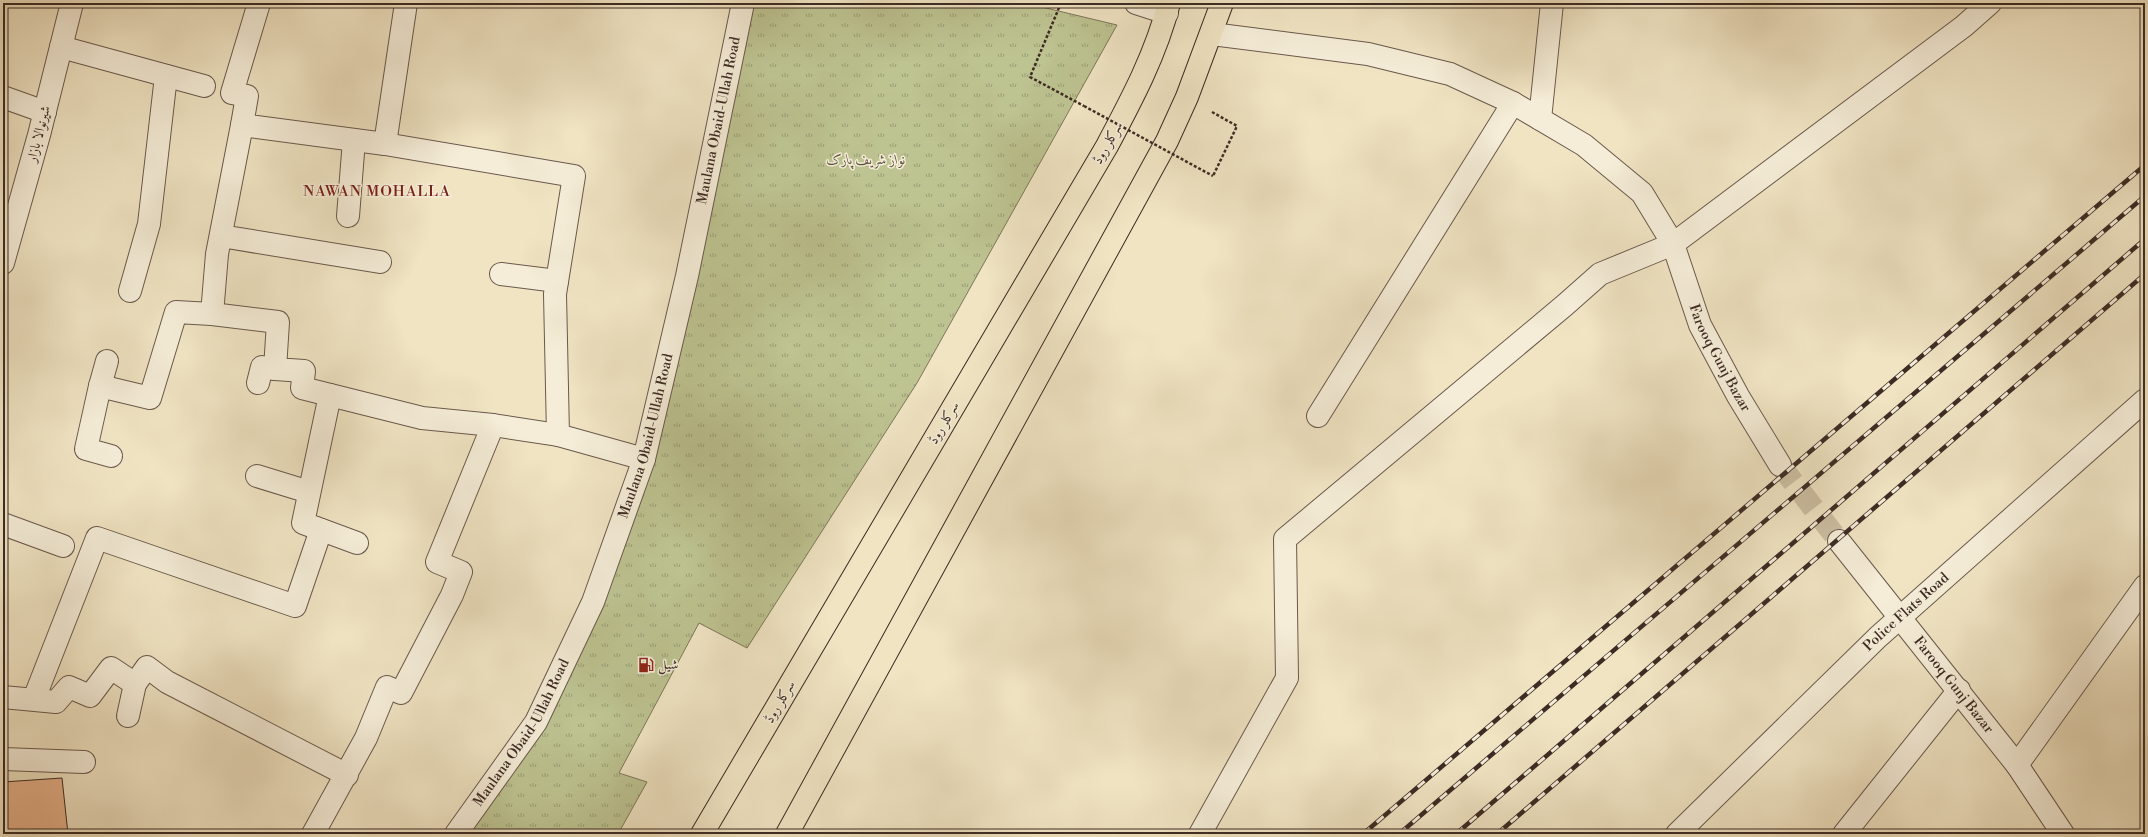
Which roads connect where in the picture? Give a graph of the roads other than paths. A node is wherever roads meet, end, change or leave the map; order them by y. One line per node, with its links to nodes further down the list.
1 (72, 3): 11 (street, شیرنوالا بازار)
2 (259, 3): 18 (street)
3 (406, 3): 20 (street)
4 (743, 3): 40 (street, Maulana Obaid-Ullah Road)
5 (1136, 3): 9 (street)
6 (1222, 3): 10 (main road)
7 (1552, 3): 17 (street)
8 (1990, 3): 23 (street)
9 (1168, 8): 60 (main road, سرکلر روڈ)
10 (1212, 34): 15 (street, Farooq Gunj Bazar); 64 (main road)
11 (61, 47): 12 (street); 16 (street, شیرنوالا بازار)
12 (166, 76): 13 (street); 28 (street)
13 (204, 86)
14 (3, 97): 16 (street)
15 (1514, 103): 17 (street, Farooq Gunj Bazar); 36 (street)
16 (45, 112): 25 (street, شیرنوالا بازار)
17 (1540, 119): 23 (street, Farooq Gunj Bazar)
18 (242, 124): 19 (street); 22 (street)
19 (354, 140): 20 (street); 21 (street)
20 (385, 144): 27 (street)
21 (348, 216)
22 (221, 236): 24 (street); 29 (street)
23 (1673, 244): 41 (street, Farooq Gunj Bazar); 65 (street)
24 (380, 262)
25 (3, 263)
26 (501, 274): 27 (street)
27 (557, 281): 38 (street)
28 (130, 291)
29 (212, 314): 31 (street); 33 (street)
30 (107, 361): 33 (street)
31 (275, 369): 32 (street); 34 (street)
32 (258, 384)
33 (100, 386): 39 (street)
34 (330, 395): 37 (street); 43 (street)
35 (2145, 400): 50 (street, Police Flats Road)
36 (1318, 416)
37 (493, 425): 38 (street); 59 (street)
38 (558, 436): 40 (street)
39 (111, 456)
40 (644, 459): 63 (street, Maulana Obaid-Ullah Road)
41 (1780, 465)
42 (257, 476): 43 (street)
43 (309, 492): 45 (street)
44 (3, 524): 48 (street)
45 (321, 530): 47 (street); 54 (street)
46 (1839, 541): 50 (street, Farooq Gunj Bazar)
47 (357, 542)
48 (63, 546)
49 (2145, 586): 58 (street)
50 (1899, 618): 52 (street, Farooq Gunj Bazar); 66 (street, Police Flats Road)
51 (135, 684): 54 (street); 55 (street); 59 (street)
52 (1958, 690): 58 (street, Farooq Gunj Bazar); 67 (street)
53 (3, 697): 54 (street)
54 (34, 699)
55 (128, 716)
56 (3, 759): 57 (street)
57 (84, 762)
58 (2017, 765): 61 (street, Farooq Gunj Bazar)
59 (347, 775): 62 (street)
60 (707, 832)
61 (2059, 832)
62 (313, 834)
63 (456, 834)
64 (787, 834)
65 (1200, 834)
66 (1677, 834)
67 (1844, 834)

